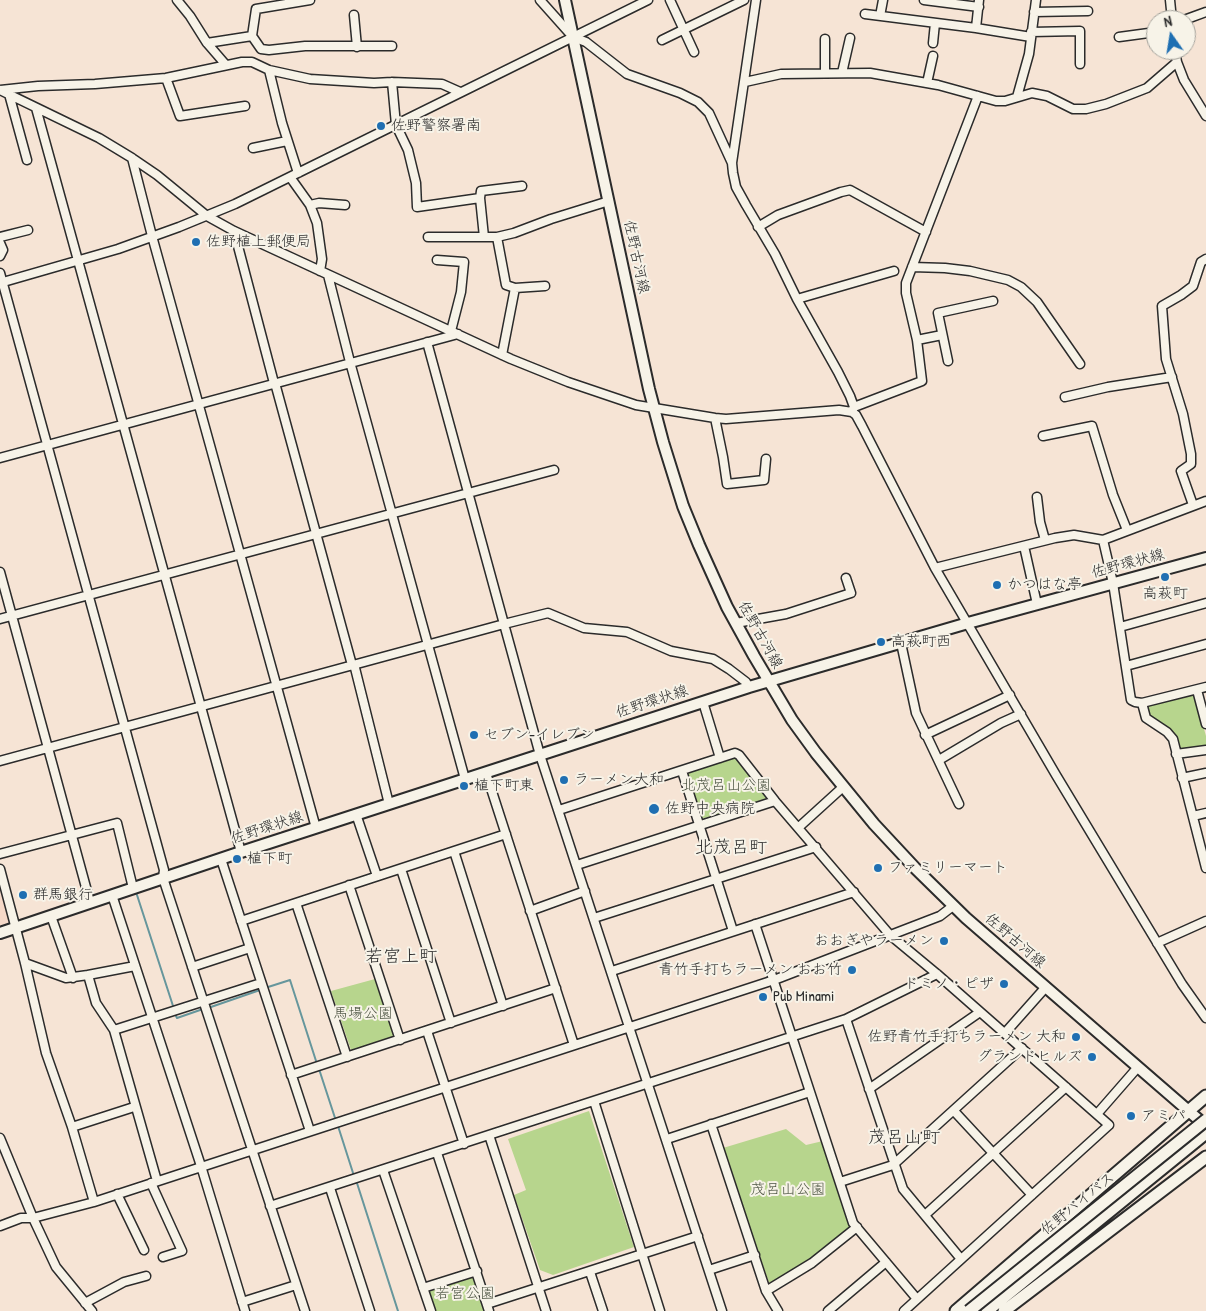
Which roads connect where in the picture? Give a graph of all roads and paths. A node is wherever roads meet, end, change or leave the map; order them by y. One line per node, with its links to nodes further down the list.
1 (178, 0): 29 (street)
2 (310, 0): 23 (street)
3 (540, 0): 24 (street)
4 (565, 0): 24 (main road, 佐野古河線)
5 (648, 0): 24 (street)
6 (670, 0): 20 (street)
7 (744, 0): 20 (street)
8 (756, 0): 43 (street)
9 (883, 0): 17 (street)
10 (924, 0): 12 (street)
11 (1036, 0): 14 (street)
12 (979, 3): 19 (street)
13 (1088, 11): 14 (street)
14 (1034, 12): 22 (street)
15 (865, 14): 17 (street)
16 (354, 15): 32 (street)
17 (880, 16): 18 (street)
18 (935, 23): 19 (street); 30 (street)
19 (976, 28): 22 (street)
20 (683, 30): 28 (street); 33 (street)
21 (1146, 33): 25 (street)
22 (1031, 34): 36 (street); 49 (street)
23 (252, 36): 29 (street); 32 (street)
24 (573, 37): 46 (street); 58 (street); 63 (main road, 佐野古河線)
25 (1119, 37)
26 (850, 38): 40 (street)
27 (825, 39): 39 (street)
28 (662, 40)
29 (207, 43): 37 (street)
30 (933, 43)
31 (392, 46): 32 (street)
32 (357, 47)
33 (694, 52)
34 (933, 56): 44 (street)
35 (1177, 62): 49 (street); 52 (street)
36 (1080, 64)
37 (226, 65): 38 (street); 41 (street)
38 (269, 70): 42 (street); 54 (street)
39 (825, 73): 40 (street); 43 (street)
40 (842, 73): 44 (street)
41 (166, 78): 45 (street); 50 (street)
42 (392, 82): 46 (street); 53 (street)
43 (745, 82): 58 (street)
44 (927, 83): 48 (street)
45 (0, 90): 47 (street)
46 (460, 92): 53 (street)
47 (9, 94): 51 (street); 57 (street)
48 (978, 96): 49 (street); 70 (street)
49 (1017, 97)
50 (245, 106)
51 (36, 108): 56 (street); 80 (street)
52 (1206, 116)
53 (396, 125): 59 (street); 62 (street)
54 (287, 141): 55 (street); 59 (street)
55 (254, 148)
56 (132, 158): 66 (street); 71 (street)
57 (28, 160)
58 (732, 163): 67 (street)
59 (298, 173): 60 (street)
60 (290, 177): 64 (street); 66 (street)
61 (522, 186): 62 (street)
62 (480, 198): 74 (street)
63 (609, 201): 75 (street); 103 (main road, 佐野古河線)
64 (310, 205): 65 (street); 82 (street)
65 (345, 205)
66 (207, 216): 69 (street); 71 (street)
67 (758, 226): 70 (street); 89 (street)
68 (28, 230): 72 (street)
69 (234, 231): 82 (street); 100 (street)
70 (926, 232): 81 (street)
71 (152, 236): 80 (street); 102 (street)
72 (0, 237)
73 (428, 237): 74 (street)
74 (484, 237): 75 (street)
75 (497, 237): 88 (street)
76 (0, 243): 77 (street)
77 (0, 256)
78 (437, 260): 91 (street)
79 (1206, 260): 99 (street)
80 (79, 261): 86 (street); 106 (street)
81 (912, 267): 93 (street); 98 (street)
82 (320, 271): 85 (street)
83 (894, 271): 89 (street)
84 (0, 273): 86 (street)
85 (328, 275): 91 (street); 97 (street)
86 (1, 283): 108 (street)
87 (545, 286): 88 (street)
88 (515, 288): 95 (street)
89 (797, 299): 104 (street)
90 (992, 302): 92 (street)
91 (454, 332): 94 (street); 95 (street)
92 (942, 335): 93 (street); 96 (street)
93 (917, 340): 104 (street)
94 (427, 342): 97 (street); 112 (street)
95 (502, 354): 103 (street)
96 (948, 361)
97 (350, 362): 100 (street); 116 (street)
98 (1080, 364)
99 (1172, 377): 101 (street); 115 (street)
100 (275, 383): 102 (street); 118 (street)
101 (1065, 397)
102 (199, 404): 106 (street); 122 (street)
103 (654, 409): 105 (street); 136 (main road, 佐野古河線)
104 (853, 409): 105 (street); 124 (street)
105 (715, 418): 110 (street)
106 (124, 425): 108 (street); 126 (street)
107 (1043, 436): 117 (street)
108 (47, 445): 109 (street); 129 (street)
109 (0, 458)
110 (766, 458)
111 (554, 470): 112 (street)
112 (469, 492): 116 (street); 135 (street)
113 (1037, 497): 119 (street)
114 (1206, 501): 115 (street)
115 (1193, 505): 117 (street)
116 (392, 513): 118 (street); 140 (street)
117 (1127, 530): 120 (street)
118 (316, 534): 122 (street); 141 (street)
119 (1045, 540): 120 (street); 121 (street)
120 (1103, 540): 128 (street)
121 (1024, 546): 124 (street); 131 (street)
122 (240, 555): 126 (street); 144 (street)
123 (1206, 558): 128 (main road, 佐野環状線)
124 (935, 568): 134 (street)
125 (0, 572): 132 (street)
126 (165, 575): 129 (street); 151 (street)
127 (846, 578): 136 (street)
128 (1113, 583): 131 (main road, 佐野環状線); 137 (street)
129 (88, 596): 132 (street); 154 (street)
130 (1206, 603): 137 (street)
131 (1037, 604): 134 (main road, 佐野環状線)
132 (12, 616): 133 (street); 156 (street)
133 (0, 619)
134 (968, 623): 138 (main road, 佐野環状線); 148 (street)
135 (504, 624): 140 (street); 145 (street); 159 (street)
136 (736, 624): 143 (main road, 佐野古河線)
137 (1120, 627): 142 (street)
138 (901, 643): 143 (main road, 佐野環状線); 155 (street)
139 (1206, 644): 142 (street)
140 (428, 645): 141 (street); 167 (street)
141 (353, 665): 144 (street); 170 (street)
142 (1126, 666): 150 (street)
143 (769, 681): 145 (main road, 佐野環状線); 168 (main road, 佐野古河線)
144 (276, 686): 151 (street); 178 (street)
145 (749, 687): 149 (main road, 佐野環状線)
146 (1206, 687): 147 (street)
147 (1197, 690): 150 (street); 153 (street)
148 (1010, 696): 152 (street); 155 (street)
149 (702, 702): 159 (main road, 佐野環状線); 160 (street)
150 (1142, 703): 158 (street)
151 (202, 706): 154 (street); 183 (street)
152 (1020, 714): 161 (street); 212 (street)
153 (1206, 724)
154 (125, 727): 156 (street); 192 (street)
155 (925, 734): 161 (street)
156 (49, 748): 162 (street); 179 (street)
157 (1206, 750): 158 (street)
158 (1176, 754): 166 (street)
159 (540, 755): 164 (main road, 佐野環状線); 172 (street)
160 (720, 758): 163 (street); 169 (street)
161 (939, 760): 171 (street)
162 (0, 761)
163 (682, 771): 172 (street); 176 (street)
164 (486, 773): 167 (main road, 佐野環状線); 180 (street)
165 (1206, 773): 166 (street)
166 (1182, 778): 175 (street)
167 (465, 779): 170 (main road, 佐野環状線)
168 (843, 787): 177 (street); 201 (main road, 佐野古河線)
169 (775, 801): 176 (street); 177 (street)
170 (389, 804): 174 (main road, 佐野環状線)
171 (959, 804)
172 (559, 810): 187 (street)
173 (1206, 813): 175 (street)
174 (356, 814): 178 (main road, 佐野環状線); 191 (street)
175 (1193, 816): 185 (street)
176 (700, 825): 187 (street); 193 (street)
177 (799, 827): 181 (street)
178 (316, 828): 183 (main road, 佐野環状線)
179 (72, 834): 184 (street); 195 (street); 199 (street)
180 (506, 834): 182 (street); 202 (street)
181 (816, 847): 193 (street); 197 (street)
182 (454, 851): 188 (street); 226 (street)
183 (241, 852): 186 (main road, 佐野環状線)
184 (0, 854)
185 (1204, 855): 189 (street)
186 (220, 859): 192 (main road, 佐野環状線); 205 (street)
187 (577, 865): 196 (street)
188 (401, 868): 191 (street); 231 (street)
189 (1206, 868)
190 (0, 869): 208 (street)
191 (377, 876): 194 (street)
192 (163, 878): 195 (main road, 佐野環状線); 216 (street)
193 (716, 878): 204 (street); 209 (street)
194 (349, 886): 200 (street); 237 (street)
195 (133, 888): 198 (main road, 佐野環状線)
196 (585, 891): 202 (street); 204 (street)
197 (854, 892): 207 (street); 211 (street)
198 (112, 895): 199 (main road, 佐野環状線); 215 (street)
199 (90, 902): 203 (main road, 佐野環状線)
200 (296, 903): 205 (street); 240 (street)
201 (953, 906): 211 (street); 224 (main road, 佐野古河線)
202 (530, 911): 223 (street)
203 (51, 916): 208 (main road, 佐野環状線); 220 (street)
204 (594, 918): 217 (street)
205 (241, 921): 213 (street)
206 (1206, 921): 212 (street)
207 (755, 924): 209 (street); 221 (street)
208 (16, 928): 210 (main road, 佐野環状線); 214 (street)
209 (733, 931): 217 (street)
210 (0, 933)
211 (890, 935): 218 (street); 221 (street)
212 (1157, 943): 228 (street)
213 (250, 948): 216 (street); 222 (street)
214 (25, 963): 220 (street); 257 (street)
215 (135, 966): 219 (street); 229 (street)
216 (192, 967): 225 (street)
217 (612, 971): 232 (street)
218 (937, 974): 227 (street); 230 (street)
219 (88, 976): 220 (street); 233 (street)
220 (73, 978)
221 (774, 980): 232 (street); 236 (street)
222 (261, 983): 225 (street); 242 (street)
223 (556, 988): 226 (street); 238 (street)
224 (1045, 988): 235 (street); 241 (main road, 佐野古河線)
225 (204, 1002): 229 (street); 264 (street)
226 (503, 1006): 231 (street)
227 (980, 1012): 235 (street); 246 (street)
228 (1206, 1018)
229 (154, 1019): 233 (street); 269 (street)
230 (846, 1019): 236 (street); 246 (street)
231 (451, 1023): 234 (street)
232 (630, 1027): 238 (street); 243 (street)
233 (114, 1030): 250 (street)
234 (427, 1031): 237 (street); 244 (street)
235 (1004, 1033): 239 (street)
236 (792, 1037): 243 (street); 247 (street)
237 (400, 1040): 240 (street)
238 (574, 1045): 244 (street)
239 (1022, 1048): 245 (street); 252 (street)
240 (347, 1057): 242 (street)
241 (1138, 1067): 251 (main road, 佐野古河線); 253 (street)
242 (291, 1075): 258 (street)
243 (648, 1083): 249 (street); 262 (street)
244 (445, 1086): 258 (street); 263 (street)
245 (1066, 1087): 253 (street); 265 (street)
246 (869, 1089): 268 (street)
247 (810, 1092): 255 (street); 272 (street)
248 (1206, 1096): 251 (highway)
249 (594, 1101): 260 (street); 284 (street)
250 (134, 1107): 257 (street); 271 (street)
251 (1188, 1110): 256 (main road, 佐野古河線); 313 (highway)
252 (954, 1111): 265 (street); 268 (street)
253 (1097, 1114): 275 (street)
254 (1206, 1120): 314 (highway, 佐野バイパス, bridge)
255 (712, 1124): 262 (street); 285 (street)
256 (1206, 1126)
257 (72, 1127): 276 (street)
258 (310, 1131): 264 (street)
259 (1206, 1133): 315 (highway, 佐野バイパス)
260 (489, 1136): 263 (street); 295 (street)
261 (0, 1138): 279 (street)
262 (666, 1139): 282 (street)
263 (464, 1144): 266 (street)
264 (252, 1149): 269 (street); 277 (street)
265 (993, 1152): 275 (street); 278 (street)
266 (437, 1153): 270 (street); 290 (street)
267 (1206, 1157): 316 (highway)
268 (894, 1165): 272 (street); 278 (street)
269 (201, 1166): 271 (street); 298 (street)
270 (383, 1170): 273 (street); 294 (street)
271 (154, 1182): 274 (street); 286 (street)
272 (840, 1182): 281 (street)
273 (330, 1188): 277 (street); 304 (street)
274 (117, 1194): 276 (street); 283 (street)
275 (1032, 1195): 287 (street)
276 (94, 1202): 279 (street)
277 (270, 1206): 293 (street)
278 (925, 1215): 287 (street)
279 (33, 1218): 280 (street); 299 (street)
280 (0, 1226)
281 (857, 1227): 288 (street); 296 (street)
282 (698, 1236): 284 (street); 289 (street)
283 (144, 1250)
284 (641, 1255): 291 (street); 308 (street)
285 (755, 1255): 289 (street); 296 (street)
286 (163, 1257)
287 (961, 1259): 297 (street)
288 (886, 1262): 297 (street); 311 (street)
289 (709, 1270): 309 (street)
290 (477, 1272): 294 (street); 300 (street)
291 (590, 1272): 295 (street); 307 (street)
292 (146, 1276): 299 (street)
293 (296, 1285): 298 (street); 303 (street)
294 (423, 1288): 305 (street)
295 (538, 1288): 300 (street); 306 (street)
296 (766, 1291): 310 (street)
297 (917, 1299): 312 (street)
298 (242, 1302): 302 (street)
299 (85, 1303): 301 (street)
300 (488, 1308)
301 (92, 1311)
302 (245, 1311)
303 (304, 1311)
304 (370, 1311)
305 (431, 1311)
306 (546, 1311)
307 (602, 1311)
308 (660, 1311)
309 (722, 1311)
310 (778, 1311)
311 (828, 1311)
312 (904, 1311)
313 (956, 1311)
314 (969, 1311)
315 (987, 1311)
316 (1004, 1311)

